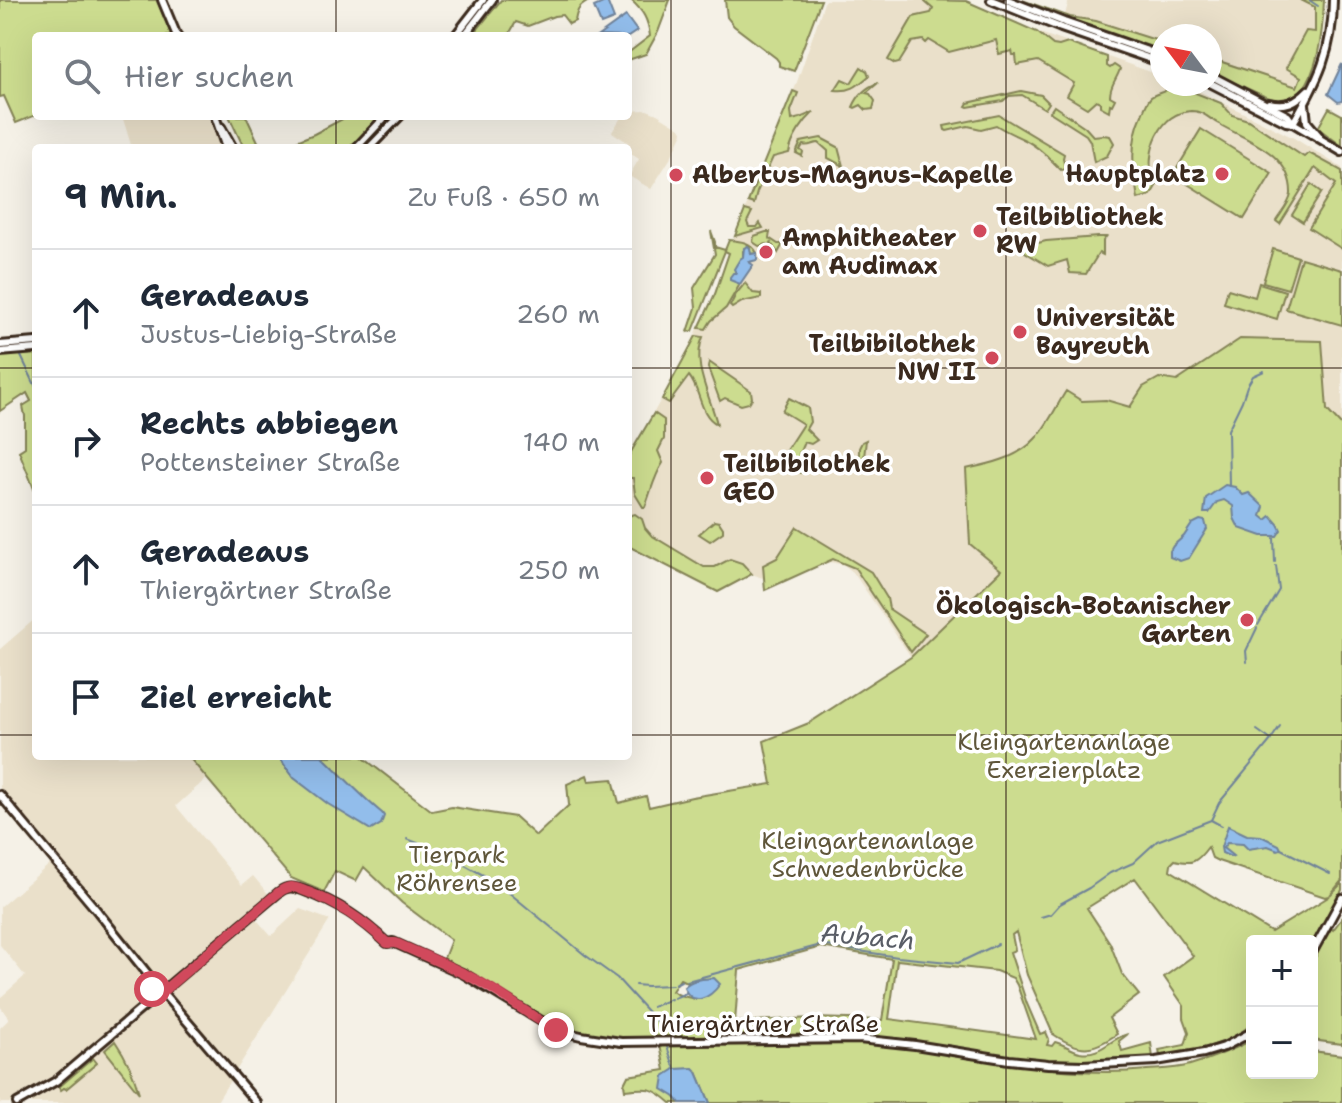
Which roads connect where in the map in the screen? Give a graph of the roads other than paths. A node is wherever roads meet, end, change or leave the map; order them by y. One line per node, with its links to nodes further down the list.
1 (162, 0): 7 (main road)
2 (483, 0): 8 (main road)
3 (492, 0): 9 (main road)
4 (991, 0): 11 (main road)
5 (1008, 0): 10 (main road)
6 (1333, 0): 13 (main road)
7 (175, 32)
8 (458, 32)
9 (467, 32)
10 (1150, 52)
11 (1150, 59)
12 (1222, 81): 15 (main road)
13 (1315, 82): 15 (main road); 16 (main road)
14 (1222, 89): 20 (main road)
15 (1262, 101): 20 (main road)
16 (1305, 103): 20 (main road); 22 (main road)
17 (217, 120): 21 (main road)
18 (382, 120): 25 (main road)
19 (396, 120): 26 (main road)
20 (1293, 123): 22 (main road)
21 (219, 124): 23 (main road); 24 (main road)
22 (1324, 142): 27 (main road)
23 (225, 144)
24 (231, 144)
25 (360, 144)
26 (373, 144)
27 (1342, 152)
28 (32, 342): 29 (main road)
29 (0, 345)
30 (32, 349): 31 (main road)
31 (0, 352)
32 (0, 795): 35 (main road)
33 (1342, 898): 34 (main road)
34 (1318, 942)
35 (148, 974): 36 (main road); 37 (main road)
36 (162, 992): 37 (main road); 38 (main road); 39 (main road, Thiergärtner Straße)
37 (148, 1004): 38 (main road); 40 (main road)
38 (172, 1004): 41 (main road)
39 (1246, 1035)
40 (17, 1103)
41 (257, 1103)

